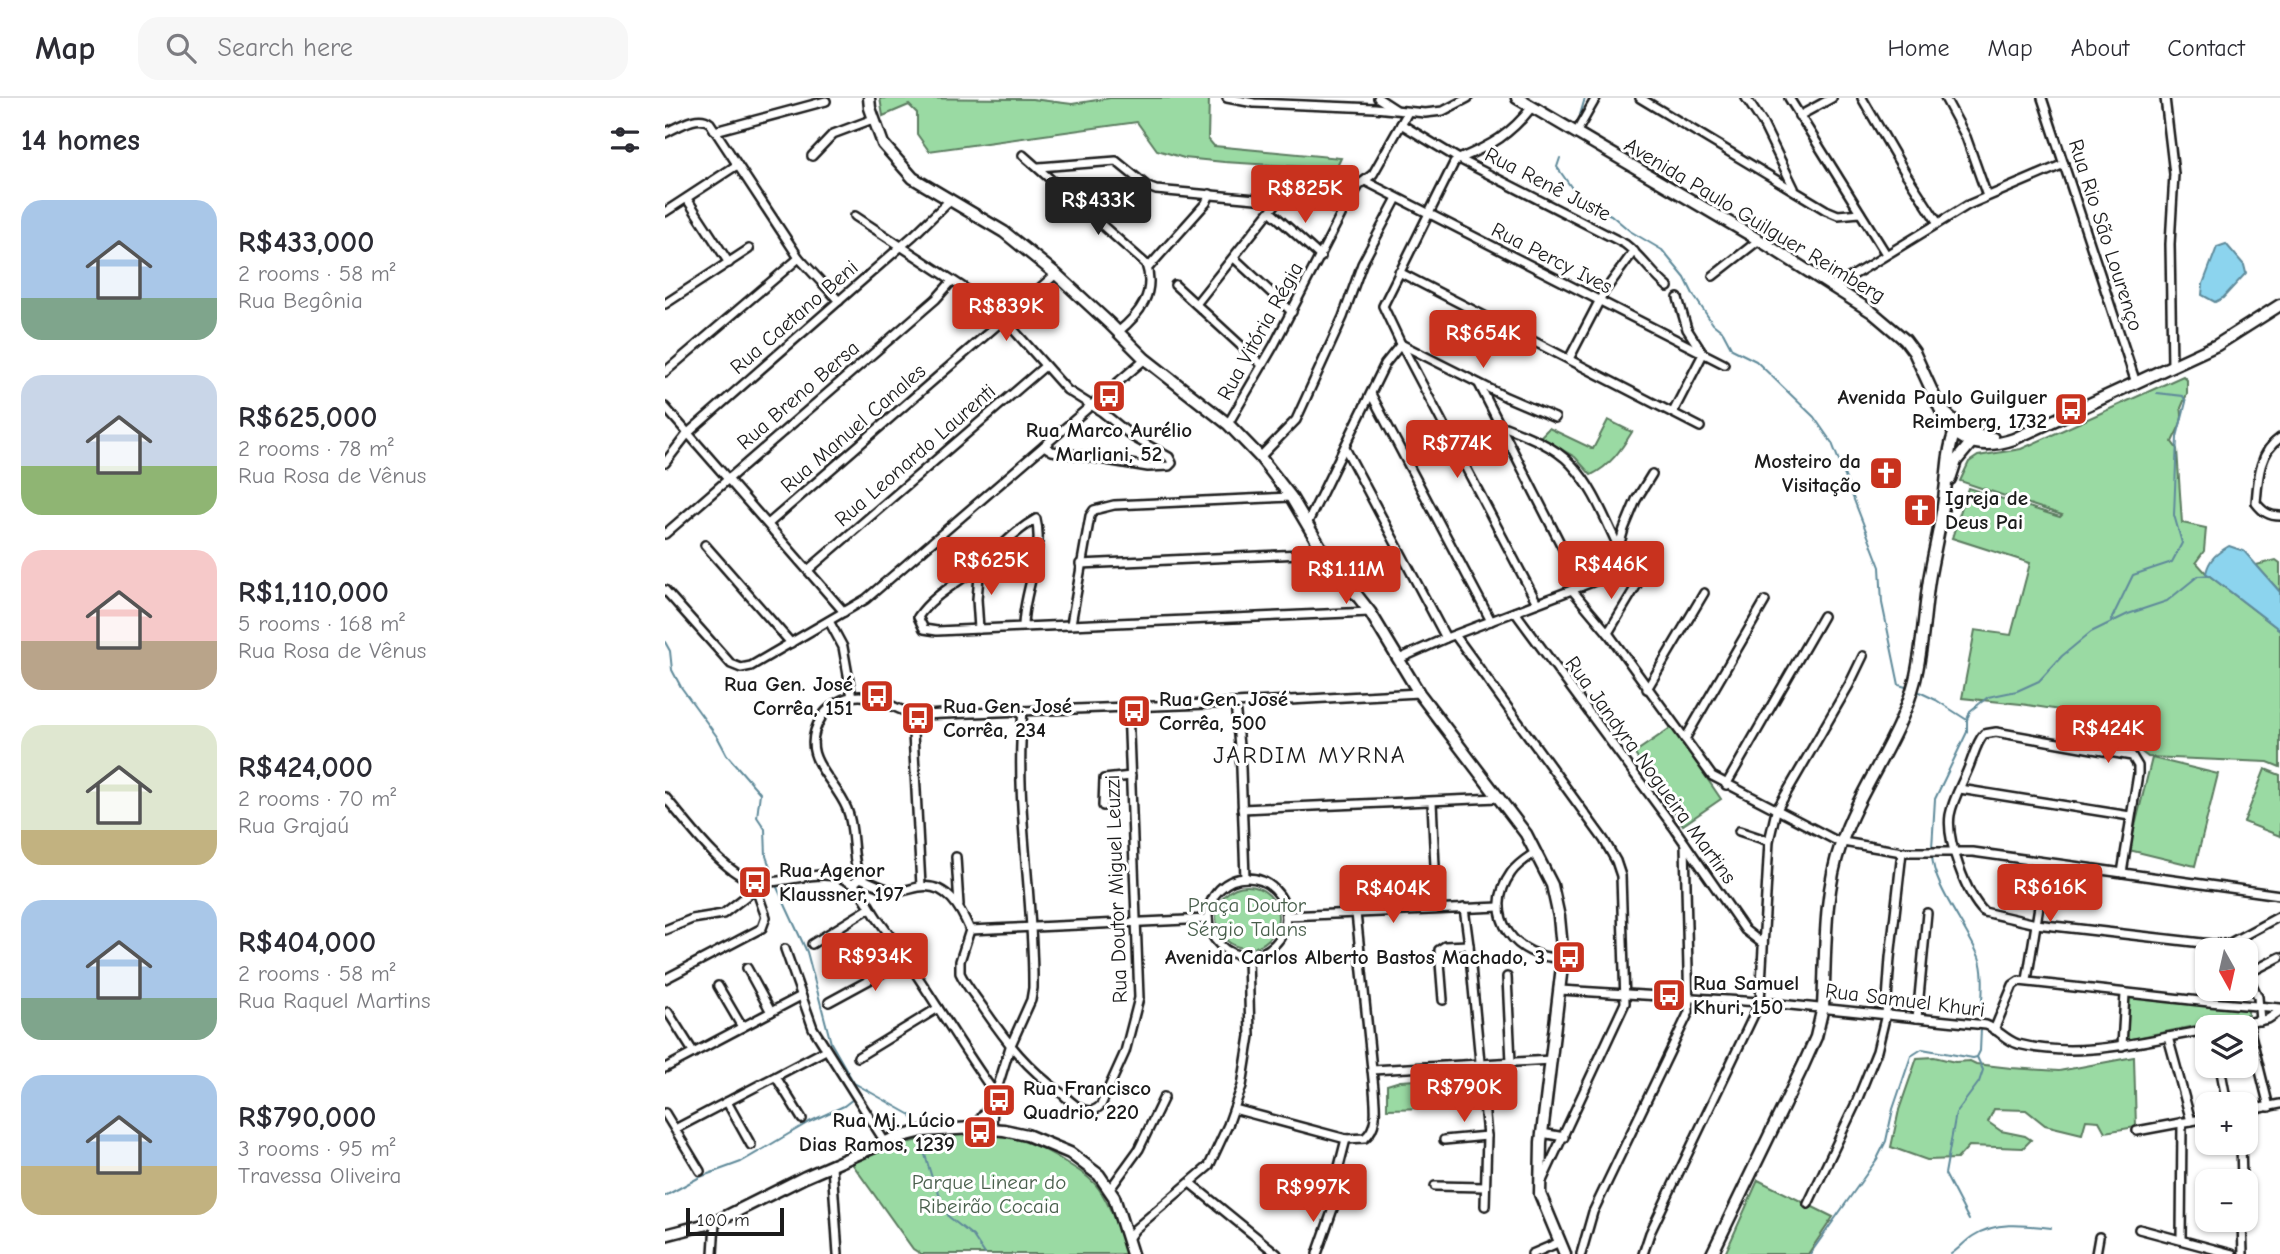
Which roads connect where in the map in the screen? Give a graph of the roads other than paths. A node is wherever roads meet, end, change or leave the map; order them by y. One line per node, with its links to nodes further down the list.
1 (869, 98): 20 (main road)
2 (1227, 98): 17 (street)
3 (1378, 98): 17 (street)
4 (1468, 98): 18 (street)
5 (1517, 98): 16 (main road, Avenida Paulo Guilguer Reimberg)
6 (1596, 98): 24 (street)
7 (1640, 98): 32 (street)
8 (1747, 98): 32 (street)
9 (1789, 98): 19 (street)
10 (1832, 98): 19 (street)
11 (1862, 98): 45 (street)
12 (1945, 98): 34 (street)
13 (2042, 98): 28 (street, Rua Rio São Lourenço)
14 (2165, 98): 79 (street)
15 (826, 102): 22 (street)
16 (1532, 107): 24 (main road, Avenida Paulo Guilguer Reimberg); 27 (street)
17 (1398, 111): 18 (street)
18 (1408, 112): 21 (street, Rua Vitória Régia)
19 (1799, 116): 42 (street)
20 (873, 119): 26 (street); 37 (main road)
21 (1401, 124): 27 (street, Rua Renê Juste); 31 (street, Rua Vitória Régia)
22 (715, 131): 23 (street); 29 (street)
23 (665, 133)
24 (1576, 133): 46 (main road, Avenida Paulo Guilguer Reimberg)
25 (1023, 155): 30 (street)
26 (812, 156)
27 (1459, 159): 44 (street); 49 (street, Rua Renê Juste)
28 (2064, 164): 34 (street); 81 (street, Rua Rio São Lourenço)
29 (737, 166): 36 (street); 52 (street)
30 (1039, 167): 33 (street); 55 (street)
31 (1364, 181): 35 (street, Rua Percy Ives); 39 (street, Rua Vitória Régia)
32 (1794, 189): 42 (street)
33 (1210, 194): 38 (street); 55 (street)
34 (1987, 196): 45 (street)
35 (1397, 198): 44 (street, Rua Percy Ives); 96 (street)
36 (687, 199): 40 (street); 54 (street)
37 (949, 201): 47 (street, Rua Caetano Beni); 57 (main road)
38 (1278, 201): 39 (street); 41 (street)
39 (1343, 211): 51 (street, Rua Vitória Régia)
40 (665, 212)
41 (1271, 212): 51 (street); 53 (street)
42 (1860, 213): 50 (street)
43 (855, 215): 47 (street)
44 (1427, 215): 56 (street); 65 (street, Rua Percy Ives)
45 (1938, 223): 50 (street)
46 (1759, 240): 58 (street); 62 (main road, Avenida Paulo Guilguer Reimberg)
47 (900, 247): 59 (street); 64 (street, Rua Caetano Beni)
48 (749, 249): 54 (street)
49 (1634, 251): 61 (street, Rua Renê Juste); 65 (street)
50 (1886, 254): 62 (street)
51 (1321, 257): 69 (street, Rua Vitória Régia)
52 (799, 258): 64 (street); 80 (street)
53 (1234, 258): 67 (street); 69 (street)
54 (729, 263): 66 (street)
55 (1148, 268): 71 (street)
56 (1399, 272): 72 (street); 75 (street)
57 (1056, 274): 70 (street, Rua Manuel Canales); 71 (main road)
58 (1713, 276)
59 (952, 281): 70 (street); 99 (street, Rua Breno Bersa)
60 (1175, 285): 67 (street)
61 (1668, 287)
62 (1834, 287): 93 (main road, Avenida Paulo Guilguer Reimberg)
63 (1678, 298): 73 (street)
64 (839, 301): 91 (street, Rua Caetano Beni)
65 (1599, 302): 73 (street, Rua Percy Ives); 75 (street)
66 (666, 303)
67 (1196, 304): 77 (street)
68 (2280, 305): 79 (main road)
69 (1292, 312): 77 (street, Rua Vitória Régia)
70 (1004, 319): 78 (street); 103 (street, Rua Manuel Canales)
71 (1118, 332): 74 (main road)
72 (1401, 344): 82 (street); 83 (street); 118 (street)
73 (1703, 354): 76 (street, Rua Percy Ives); 86 (street)
74 (1145, 359): 84 (street); 88 (main road)
75 (1569, 359): 86 (street)
76 (1724, 364)
77 (1262, 365): 88 (street, Rua Vitória Régia)
78 (1045, 366): 84 (street); 111 (street, Rua Leonardo Laurenti)
79 (2172, 366): 81 (main road)
80 (665, 372)
81 (2136, 383): 93 (main road)
82 (1479, 384): 87 (street); 89 (street)
83 (1371, 394): 95 (street); 124 (street)
84 (1090, 405): 94 (street); 94 (street)
85 (665, 407): 91 (street)
86 (1673, 412): 90 (street)
87 (1555, 418)
88 (1228, 424): 96 (main road)
89 (1500, 425): 107 (street); 113 (street)
90 (1700, 427)
91 (688, 433): 97 (street, Rua Caetano Beni); 99 (street)
92 (2280, 438): 102 (street)
93 (1967, 439): 100 (main road); 100 (main road)
94 (1044, 446): 119 (street)
95 (1345, 448): 104 (street); 130 (street)
96 (1260, 457): 101 (main road)
97 (665, 463)
98 (1652, 474): 107 (street)
99 (728, 478): 103 (street); 105 (street, Rua Breno Bersa)
100 (1946, 489): 154 (main road)
101 (1291, 497): 104 (main road); 109 (street)
102 (2280, 516)
103 (768, 524): 111 (street)
104 (1307, 524): 108 (main road)
105 (665, 534)
106 (705, 545): 131 (street)
107 (1618, 546): 113 (street)
108 (1324, 553): 109 (street); 120 (main road)
109 (1080, 564): 125 (street)
110 (980, 565): 126 (street); 127 (street); 127 (street)
111 (808, 570): 119 (street)
112 (1638, 583): 128 (street)
113 (1582, 586): 115 (street)
114 (665, 590): 131 (street)
115 (1572, 590): 118 (street); 128 (street)
116 (1704, 593): 134 (street)
117 (1765, 601): 141 (street)
118 (1537, 603): 121 (street)
119 (843, 612): 123 (street)
120 (1370, 612): 125 (street); 133 (main road)
121 (1515, 612): 124 (street); 155 (street, Rua Jandyra Nogueira Martins)
122 (1823, 616): 143 (street)
123 (829, 621): 131 (street); 136 (street)
124 (1491, 621): 129 (street)
125 (1071, 624): 126 (street)
126 (1023, 627): 127 (street)
127 (979, 629)
128 (1608, 634): 134 (street)
129 (1455, 635): 130 (street); 202 (street)
130 (1446, 638): 133 (street)
131 (791, 643)
132 (1863, 656): 150 (street)
133 (1399, 659): 135 (main road)
134 (1647, 688): 141 (street)
135 (1419, 693): 137 (street); 146 (main road)
136 (852, 697): 140 (street); 162 (street)
137 (1235, 704): 138 (street); 149 (street)
138 (1128, 707): 139 (street); 142 (street, Rua Doutor Miguel Leuzzi)
139 (1023, 711): 140 (street); 181 (street)
140 (912, 714): 166 (street)
141 (1685, 740): 143 (street)
142 (1131, 776): 148 (street); 179 (street, Rua Doutor Miguel Leuzzi)
143 (1726, 785): 150 (street)
144 (1960, 789): 151 (street); 151 (street); 156 (street)
145 (665, 797): 164 (street)
146 (1498, 799): 147 (street); 157 (main road)
147 (1431, 802): 149 (street); 173 (street)
148 (1103, 806)
149 (1242, 809): 163 (street)
150 (1776, 811): 153 (street); 154 (street)
151 (2130, 816): 161 (street)
152 (1739, 831): 153 (street)
153 (1769, 841): 187 (street)
154 (1842, 842): 158 (street); 210 (main road)
155 (1685, 844): 187 (street, Rua Jandyra Nogueira Martins); 205 (street)
156 (1954, 851): 158 (street); 160 (street); 180 (street)
157 (1536, 852): 170 (street); 192 (main road)
158 (1902, 852): 215 (street)
159 (956, 857): 169 (street)
160 (2046, 863): 161 (street); 180 (street)
161 (2122, 873): 168 (street)
162 (860, 877): 165 (street); 166 (street)
163 (1245, 878): 176 (street); 178 (street)
164 (766, 881): 165 (street); 167 (street)
165 (853, 884): 171 (street)
166 (921, 886): 169 (street)
167 (756, 889): 182 (street); 197 (street)
168 (2280, 895)
169 (959, 906): 183 (street)
170 (1500, 907): 172 (street); 192 (street)
171 (870, 908): 186 (street); 193 (street)
172 (1464, 908): 173 (street); 188 (street)
173 (1437, 909): 175 (street)
174 (1927, 912): 216 (street)
175 (1356, 913): 176 (street); 232 (street)
176 (1286, 916): 190 (street)
177 (2280, 916): 184 (street)
178 (1207, 919): 179 (street); 190 (street)
179 (1136, 923): 181 (street); 223 (street, Rua Doutor Miguel Leuzzi)
180 (2036, 924): 185 (street); 198 (street)
181 (1030, 928): 183 (street); 223 (street)
182 (665, 930)
183 (970, 930): 223 (street, Rua Doutor Miguel Leuzzi)
184 (2245, 938)
185 (2195, 943)
186 (813, 944)
187 (1763, 944): 208 (street)
188 (1469, 945): 206 (street); 230 (street)
189 (785, 949): 203 (street)
190 (1248, 956): 239 (street)
191 (2280, 957): 194 (street)
192 (1563, 958): 200 (main road)
193 (908, 959): 207 (street); 211 (street)
194 (2258, 967)
195 (747, 968): 214 (street)
196 (1507, 977): 228 (street)
197 (665, 979)
198 (2027, 980): 201 (street); 219 (street)
199 (718, 986): 218 (street)
200 (1560, 990): 202 (street, Rua Samuel Khuri); 227 (main road)
201 (2125, 993): 209 (street); 222 (street)
202 (1627, 995): 205 (street, Rua Samuel Khuri); 252 (street)
203 (801, 996): 214 (street); 224 (street)
204 (2258, 997): 209 (street)
205 (1689, 998): 208 (street, Rua Samuel Khuri); 283 (street)
206 (1443, 1000)
207 (829, 1002)
208 (1760, 1002): 210 (street, Rua Samuel Khuri); 284 (street)
209 (2259, 1005): 212 (street); 217 (street)
210 (1823, 1007): 215 (street, Rua Samuel Khuri); 285 (main road)
211 (938, 1008): 226 (street); 235 (street)
212 (2280, 1009): 217 (street)
213 (669, 1012): 225 (street)
214 (771, 1012): 218 (street)
215 (1886, 1014): 216 (street, Rua Samuel Khuri); 266 (street)
216 (1917, 1018): 219 (street, Rua Samuel Khuri)
217 (2260, 1021)
218 (742, 1027): 225 (street)
219 (1994, 1030): 222 (street, Rua Samuel Khuri)
220 (2195, 1032): 221 (street, Rua Samuel Khuri)
221 (2168, 1037): 222 (street, Rua Samuel Khuri); 244 (street)
222 (2122, 1046)
223 (1010, 1047): 235 (street)
224 (826, 1050): 233 (street); 255 (street)
225 (694, 1053): 231 (street)
226 (858, 1057)
227 (1551, 1060): 228 (street); 250 (main road)
228 (1511, 1062): 230 (street)
229 (2258, 1063): 238 (street)
230 (1480, 1064): 232 (street); 251 (street)
231 (665, 1068)
232 (1372, 1070): 253 (street)
233 (776, 1077): 236 (street); 242 (street)
234 (1164, 1097): 263 (street)
235 (994, 1099): 246 (street); 248 (street)
236 (727, 1102): 247 (street); 256 (street)
237 (2280, 1104): 238 (street)
238 (2269, 1107): 240 (street)
239 (1234, 1109): 253 (street); 259 (street)
240 (2258, 1109)
241 (665, 1113): 247 (street)
242 (802, 1119)
243 (2195, 1120): 244 (street)
244 (2191, 1121): 245 (street)
245 (2182, 1122): 249 (street); 274 (street)
246 (973, 1128): 248 (main road); 255 (main road)
247 (675, 1129): 258 (street)
248 (992, 1129): 263 (main road)
249 (2137, 1131)
250 (1542, 1133): 252 (street); 260 (main road)
251 (1487, 1136): 254 (street); 262 (street)
252 (1564, 1137): 260 (street)
253 (1346, 1139): 264 (street)
254 (1444, 1140)
255 (885, 1142): 257 (main road)
256 (751, 1145)
257 (832, 1166): 268 (main road); 277 (street)
258 (700, 1171)
259 (1190, 1183): 269 (street); 279 (street)
260 (1540, 1185): 275 (main road)
261 (1435, 1186): 262 (street)
262 (1485, 1187): 267 (street)
263 (1110, 1189): 269 (main road)
264 (1333, 1190)
265 (1335, 1203): 280 (street)
266 (1808, 1204)
267 (1485, 1206)
268 (715, 1222): 272 (main road); 276 (street)
269 (1129, 1228): 278 (main road)
270 (2139, 1229): 274 (street)
271 (2242, 1232): 288 (street)
272 (665, 1235)
273 (2099, 1237): 286 (street)
274 (2181, 1240): 287 (street)
275 (1560, 1242): 281 (street); 282 (main road)
276 (713, 1254)
277 (838, 1254)
278 (1132, 1254)
279 (1277, 1254)
280 (1317, 1254)
281 (1532, 1254)
282 (1566, 1254)
283 (1581, 1254)
284 (1643, 1254)
285 (1712, 1254)
286 (2096, 1254)
287 (2231, 1254)
288 (2242, 1254)

